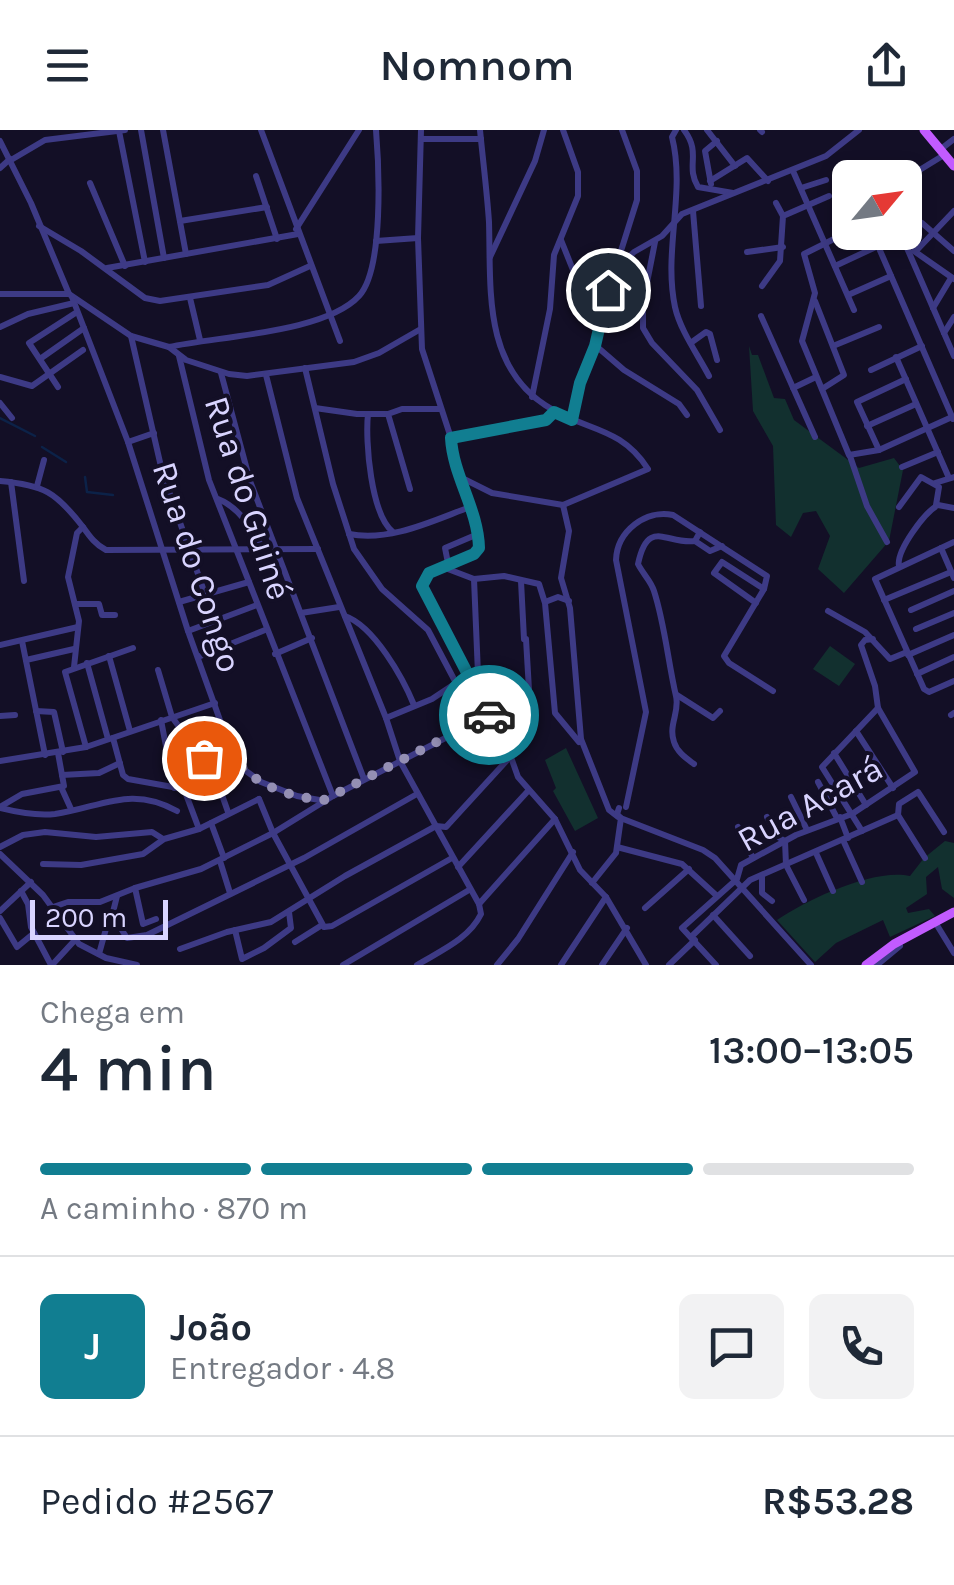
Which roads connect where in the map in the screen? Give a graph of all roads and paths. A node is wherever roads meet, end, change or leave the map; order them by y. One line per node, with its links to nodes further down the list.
1 (42, 130): 18 (street)
2 (122, 130): 18 (street); 69 (street)
3 (141, 130): 68 (street)
4 (163, 130): 46 (street)
5 (261, 130): 50 (street)
6 (359, 130): 50 (street)
7 (376, 130): 57 (street)
8 (544, 130): 67 (street)
9 (563, 130): 53 (street)
10 (622, 130): 74 (street)
11 (676, 130): 28 (street)
12 (684, 130): 29 (street)
13 (707, 130): 21 (street)
14 (859, 130): 30 (street)
15 (924, 130): 22 (main road)
16 (421, 134): 17 (street); 52 (street)
17 (480, 135): 67 (street)
18 (45, 140): 23 (street)
19 (954, 140): 22 (street)
20 (0, 141): 23 (street, Rua do Congo)
21 (717, 142): 24 (street); 33 (street)
22 (942, 153): 25 (main road); 26 (street)
23 (10, 160): 27 (street); 49 (street, Rua do Congo)
24 (735, 166): 33 (street); 34 (street)
25 (954, 166)
26 (922, 167)
27 (0, 168)
28 (678, 171): 29 (street); 47 (street)
29 (692, 171): 37 (street)
30 (793, 171): 34 (street); 36 (street)
31 (256, 176): 42 (street)
32 (826, 180): 36 (street)
33 (710, 181): 37 (street)
34 (768, 181): 38 (street)
35 (90, 183): 70 (street)
36 (800, 188): 41 (street)
37 (712, 192): 38 (street)
38 (738, 194): 43 (street)
39 (830, 196): 41 (street)
40 (776, 202): 45 (street)
41 (808, 204): 45 (street); 58 (street)
42 (267, 207): 46 (street); 55 (street)
43 (694, 211): 47 (street); 83 (street)
44 (954, 211): 51 (street)
45 (784, 216): 60 (street)
46 (180, 221): 66 (street)
47 (673, 222): 56 (street); 98 (street)
48 (922, 223): 51 (street)
49 (39, 226): 73 (street); 82 (street, Rua do Congo)
50 (297, 232): 55 (street); 71 (street)
51 (932, 234): 59 (street); 64 (street)
52 (418, 238): 57 (street); 92 (street)
53 (561, 238): 94 (street); 121 (street)
54 (832, 238): 58 (street)
55 (276, 239): 66 (street)
56 (655, 240): 74 (street); 135 (street)
57 (376, 241): 86 (street)
58 (823, 242): 72 (street); 81 (street)
59 (922, 242)
60 (782, 247): 65 (street); 77 (street)
61 (869, 250): 72 (street)
62 (880, 250): 75 (street)
63 (912, 250): 76 (street); 84 (street)
64 (954, 250)
65 (747, 252)
66 (186, 254): 68 (street)
67 (490, 257): 121 (street)
68 (164, 258): 69 (street)
69 (145, 262): 70 (street)
70 (125, 266): 73 (street)
71 (310, 266): 80 (street); 86 (street)
72 (834, 266): 79 (street)
73 (106, 268): 80 (street)
74 (615, 272): 94 (street)
75 (891, 276): 79 (street); 101 (street)
76 (953, 278): 84 (street)
77 (762, 286)
78 (0, 294): 82 (street)
79 (848, 294): 85 (street)
80 (190, 298): 96 (street)
81 (814, 300): 100 (street); 116 (street)
82 (73, 302): 89 (street); 91 (street, Rua do Congo); 95 (street); 107 (street)
83 (701, 306)
84 (933, 308): 93 (street)
85 (854, 310)
86 (330, 315): 96 (street); 97 (street)
87 (761, 316): 119 (street)
88 (954, 317): 93 (street)
89 (0, 326)
90 (879, 327): 100 (street)
91 (84, 328): 107 (street); 139 (street, Rua do Congo)
92 (419, 330): 109 (street); 125 (street)
93 (944, 332): 105 (street)
94 (598, 334): 99 (street)
95 (131, 336): 102 (street); 136 (street)
96 (200, 340): 102 (street)
97 (340, 341)
98 (692, 342): 108 (street); 114 (street)
99 (595, 346): 129 (street); 132 (street)
100 (833, 346): 120 (street)
101 (922, 346): 106 (street); 131 (street)
102 (168, 347): 104 (street)
103 (83, 350): 112 (street)
104 (180, 356): 111 (street); 152 (street, Rua do Guiné)
105 (954, 356)
106 (896, 358): 110 (street); 117 (street)
107 (40, 360): 112 (street)
108 (718, 360)
109 (304, 368): 113 (street); 124 (street)
110 (871, 370)
111 (220, 371): 113 (street); 173 (street)
112 (49, 374): 115 (street); 118 (street)
113 (266, 375): 169 (street)
114 (709, 376)
115 (0, 377)
116 (816, 377): 119 (street); 120 (street)
117 (906, 379): 123 (street); 133 (street)
118 (58, 387)
119 (793, 388): 137 (street)
120 (822, 389): 142 (street)
121 (532, 397): 126 (street)
122 (0, 403): 130 (street)
123 (916, 404): 133 (street); 134 (street)
124 (315, 408): 127 (street); 161 (street)
125 (441, 409): 128 (street); 138 (street)
126 (554, 412): 132 (street); 138 (street)
127 (368, 414): 128 (street); 159 (street)
128 (388, 415): 151 (street)
129 (687, 415)
130 (12, 418)
131 (953, 419): 134 (street)
132 (572, 420): 153 (street)
133 (867, 426): 140 (street)
134 (928, 428): 140 (street); 141 (street)
135 (720, 430)
136 (154, 432): 139 (street); 167 (street)
137 (815, 437)
138 (451, 438): 145 (street)
139 (128, 442): 171 (street, Rua do Congo)
140 (879, 450): 142 (street)
141 (938, 452): 144 (street); 146 (street)
142 (848, 453): 164 (street)
143 (44, 460): 150 (street)
144 (902, 467)
145 (460, 478): 153 (street); 155 (street)
146 (952, 478): 149 (street)
147 (0, 481): 148 (street)
148 (11, 482): 150 (street); 178 (street)
149 (934, 483): 154 (street); 156 (street)
150 (37, 486): 158 (street)
151 (410, 489)
152 (216, 499): 168 (street, Rua do Guiné); 172 (street)
153 (563, 506): 185 (street)
154 (936, 506): 157 (street); 175 (street)
155 (470, 507): 159 (street); 162 (street)
156 (899, 507)
157 (954, 508)
158 (83, 527): 171 (street); 189 (street)
159 (393, 532): 161 (street)
160 (700, 532): 163 (street); 166 (street); 267 (street)
161 (349, 534): 221 (street)
162 (478, 534): 174 (street); 174 (street)
163 (695, 541): 166 (street); 223 (street)
164 (886, 542)
165 (954, 542): 170 (street)
166 (722, 546): 181 (street)
167 (190, 548): 168 (street); 171 (street); 183 (street)
168 (237, 548): 172 (street); 180 (street, Rua do Guiné)
169 (318, 548): 173 (street); 191 (street)
170 (940, 548): 175 (street); 176 (street)
171 (164, 549): 186 (street, Rua do Congo)
172 (262, 549): 173 (street)
173 (277, 549): 194 (street)
174 (444, 565): 177 (street); 219 (street)
175 (899, 566): 184 (street)
176 (953, 575): 184 (street)
177 (474, 579): 179 (street); 219 (street)
178 (24, 581)
179 (520, 581): 187 (street); 226 (street)
180 (249, 582): 183 (street); 190 (street, Rua do Guiné)
181 (764, 589): 188 (street); 188 (street)
182 (954, 591): 192 (street)
183 (205, 594): 186 (street)
184 (884, 600): 210 (street)
185 (569, 601): 187 (street); 241 (street)
186 (179, 602): 201 (street, Rua do Congo)
187 (544, 603): 241 (street)
188 (756, 603): 222 (street)
189 (75, 604): 196 (street); 198 (street)
190 (257, 605): 200 (street, Rua do Guiné); 201 (street)
191 (340, 607): 194 (street); 197 (street)
192 (911, 610)
193 (828, 611): 204 (street)
194 (301, 613): 203 (street)
195 (954, 614): 199 (street)
196 (115, 615)
197 (344, 616): 225 (street); 234 (street)
198 (78, 627): 205 (street); 208 (street)
199 (916, 629)
200 (266, 630): 209 (street, Rua do Guiné); 212 (street)
201 (188, 631): 212 (street, Rua do Congo)
202 (954, 635): 210 (street)
203 (312, 638): 209 (street, Rua do Guiné); 253 (street)
204 (872, 639): 210 (street); 227 (street)
205 (22, 642): 206 (street); 214 (street)
206 (0, 645)
207 (133, 648): 211 (street)
208 (74, 649): 214 (street); 216 (street)
209 (275, 654): 263 (street, Rua do Guiné)
210 (907, 654): 218 (street)
211 (109, 656): 215 (street); 237 (street)
212 (198, 657): 224 (street, Rua do Congo)
213 (954, 658): 218 (street)
214 (26, 660): 228 (street)
215 (87, 663): 216 (street); 239 (street)
216 (74, 667): 240 (street)
217 (158, 670): 233 (street)
218 (916, 674): 220 (street)
219 (471, 680): 231 (street)
220 (954, 682)
221 (454, 684): 225 (street); 236 (street)
222 (773, 691)
223 (676, 694): 229 (street); 249 (street)
224 (216, 703): 233 (street); 250 (street, Rua do Congo)
225 (414, 704): 234 (street)
226 (530, 707)
227 (878, 708): 238 (street); 258 (street, Rua Acará)
228 (36, 711): 242 (street); 244 (street)
229 (720, 711)
230 (15, 714): 232 (street)
231 (490, 714): 236 (street); 245 (street)
232 (0, 716)
233 (172, 717): 235 (street); 252 (street)
234 (386, 718): 247 (street)
235 (161, 720): 237 (street); 257 (street)
236 (476, 722): 247 (street)
237 (130, 731): 239 (street)
238 (856, 731): 243 (street); 258 (street)
239 (111, 738): 240 (street); 248 (street)
240 (86, 747): 242 (street)
241 (582, 747): 270 (street)
242 (60, 753): 244 (street); 251 (street)
243 (834, 754): 265 (street); 272 (street)
244 (45, 755): 246 (street)
245 (511, 756): 260 (street); 280 (street)
246 (0, 761)
247 (400, 761): 253 (street); 261 (street)
248 (120, 763): 251 (street); 257 (street)
249 (694, 764)
250 (240, 765): 252 (street); 255 (street, Rua do Congo)
251 (62, 775): 256 (street)
252 (216, 778): 259 (street); 271 (street)
253 (364, 779): 263 (street)
254 (818, 782): 276 (street)
255 (266, 785): 263 (street, Rua do Congo); 264 (street)
256 (61, 787): 266 (street); 268 (street)
257 (174, 788): 259 (street)
258 (893, 788): 265 (street, Rua Acará)
259 (184, 789): 282 (street)
260 (528, 791): 277 (street); 301 (street)
261 (417, 794): 280 (street); 299 (street)
262 (791, 797): 283 (street)
263 (328, 798): 286 (street)
264 (258, 799): 271 (street); 286 (street)
265 (866, 805): 272 (street, Rua Acará)
266 (0, 808): 268 (street)
267 (624, 808): 270 (street); 275 (street); 279 (street)
268 (71, 809): 269 (street)
269 (177, 810)
270 (609, 810): 275 (street)
271 (228, 812): 278 (street)
272 (852, 814): 276 (street, Rua Acará); 284 (street)
273 (898, 815): 284 (street, Rua Acará); 285 (street, Rua Acará); 296 (street)
274 (768, 817): 289 (street)
275 (620, 818): 279 (street); 290 (street)
276 (839, 818): 283 (street, Rua Acará); 287 (street)
277 (555, 819): 292 (street); 319 (street)
278 (212, 822): 282 (street); 297 (street)
279 (633, 824): 307 (street)
280 (436, 826): 294 (street); 316 (street)
281 (738, 827): 295 (street)
282 (198, 830): 288 (street)
283 (807, 830): 289 (street, Rua Acará)
284 (862, 831): 287 (street, Rua Acará)
285 (944, 832)
286 (273, 833): 297 (street); 299 (street)
287 (845, 839): 293 (street, Rua Acará); 305 (street)
288 (164, 840): 291 (street); 298 (street)
289 (784, 841): 295 (street, Rua Acará); 300 (street)
290 (617, 847): 302 (street); 306 (street)
291 (0, 850): 304 (street)
292 (572, 852): 306 (street); 347 (street)
293 (816, 852): 300 (street, Rua Acará); 310 (street)
294 (452, 858): 301 (street); 329 (street)
295 (753, 858): 307 (street, Rua Acará)
296 (925, 858)
297 (222, 859): 308 (street); 312 (street)
298 (42, 864)
299 (290, 865): 312 (street); 316 (street)
300 (786, 865): 303 (street, Rua Acará); 318 (street)
301 (458, 867): 309 (street)
302 (689, 868): 314 (street); 321 (street)
303 (762, 876): 307 (street, Rua Acará); 317 (street)
304 (31, 882): 311 (street); 320 (street)
305 (862, 882)
306 (592, 883): 315 (street)
307 (738, 884): 314 (street); 325 (street); 353 (street)
308 (134, 888): 313 (street); 327 (street)
309 (469, 890): 319 (street); 345 (street)
310 (834, 890)
311 (21, 891): 324 (street); 332 (street)
312 (230, 893): 326 (street)
313 (117, 896): 320 (street); 326 (street)
314 (717, 896): 334 (street)
315 (606, 897): 330 (street); 348 (street)
316 (308, 900): 322 (street); 329 (street)
317 (772, 900)
318 (804, 900)
319 (479, 904): 346 (street)
320 (53, 907): 335 (street)
321 (645, 908)
322 (290, 912): 331 (street); 331 (street)
323 (954, 912): 328 (main road)
324 (0, 914): 332 (street)
325 (713, 916): 334 (street); 341 (street)
326 (110, 917): 340 (street)
327 (156, 919)
328 (934, 921): 333 (main road); 339 (street)
329 (322, 925): 336 (street)
330 (627, 928): 349 (street); 350 (street)
331 (235, 930): 338 (street)
332 (34, 933): 343 (street)
333 (912, 933): 337 (main road); 354 (main road)
334 (693, 939): 351 (street); 352 (street)
335 (75, 940): 340 (street); 343 (street)
336 (294, 942)
337 (900, 946): 342 (street)
338 (180, 949)
339 (954, 953)
340 (98, 954): 344 (street)
341 (750, 956)
342 (881, 963)
343 (51, 965)
344 (137, 965)
345 (343, 965)
346 (417, 965)
347 (498, 965)
348 (561, 965)
349 (602, 965)
350 (646, 965)
351 (669, 965)
352 (716, 965)
353 (811, 965)
354 (866, 965)

